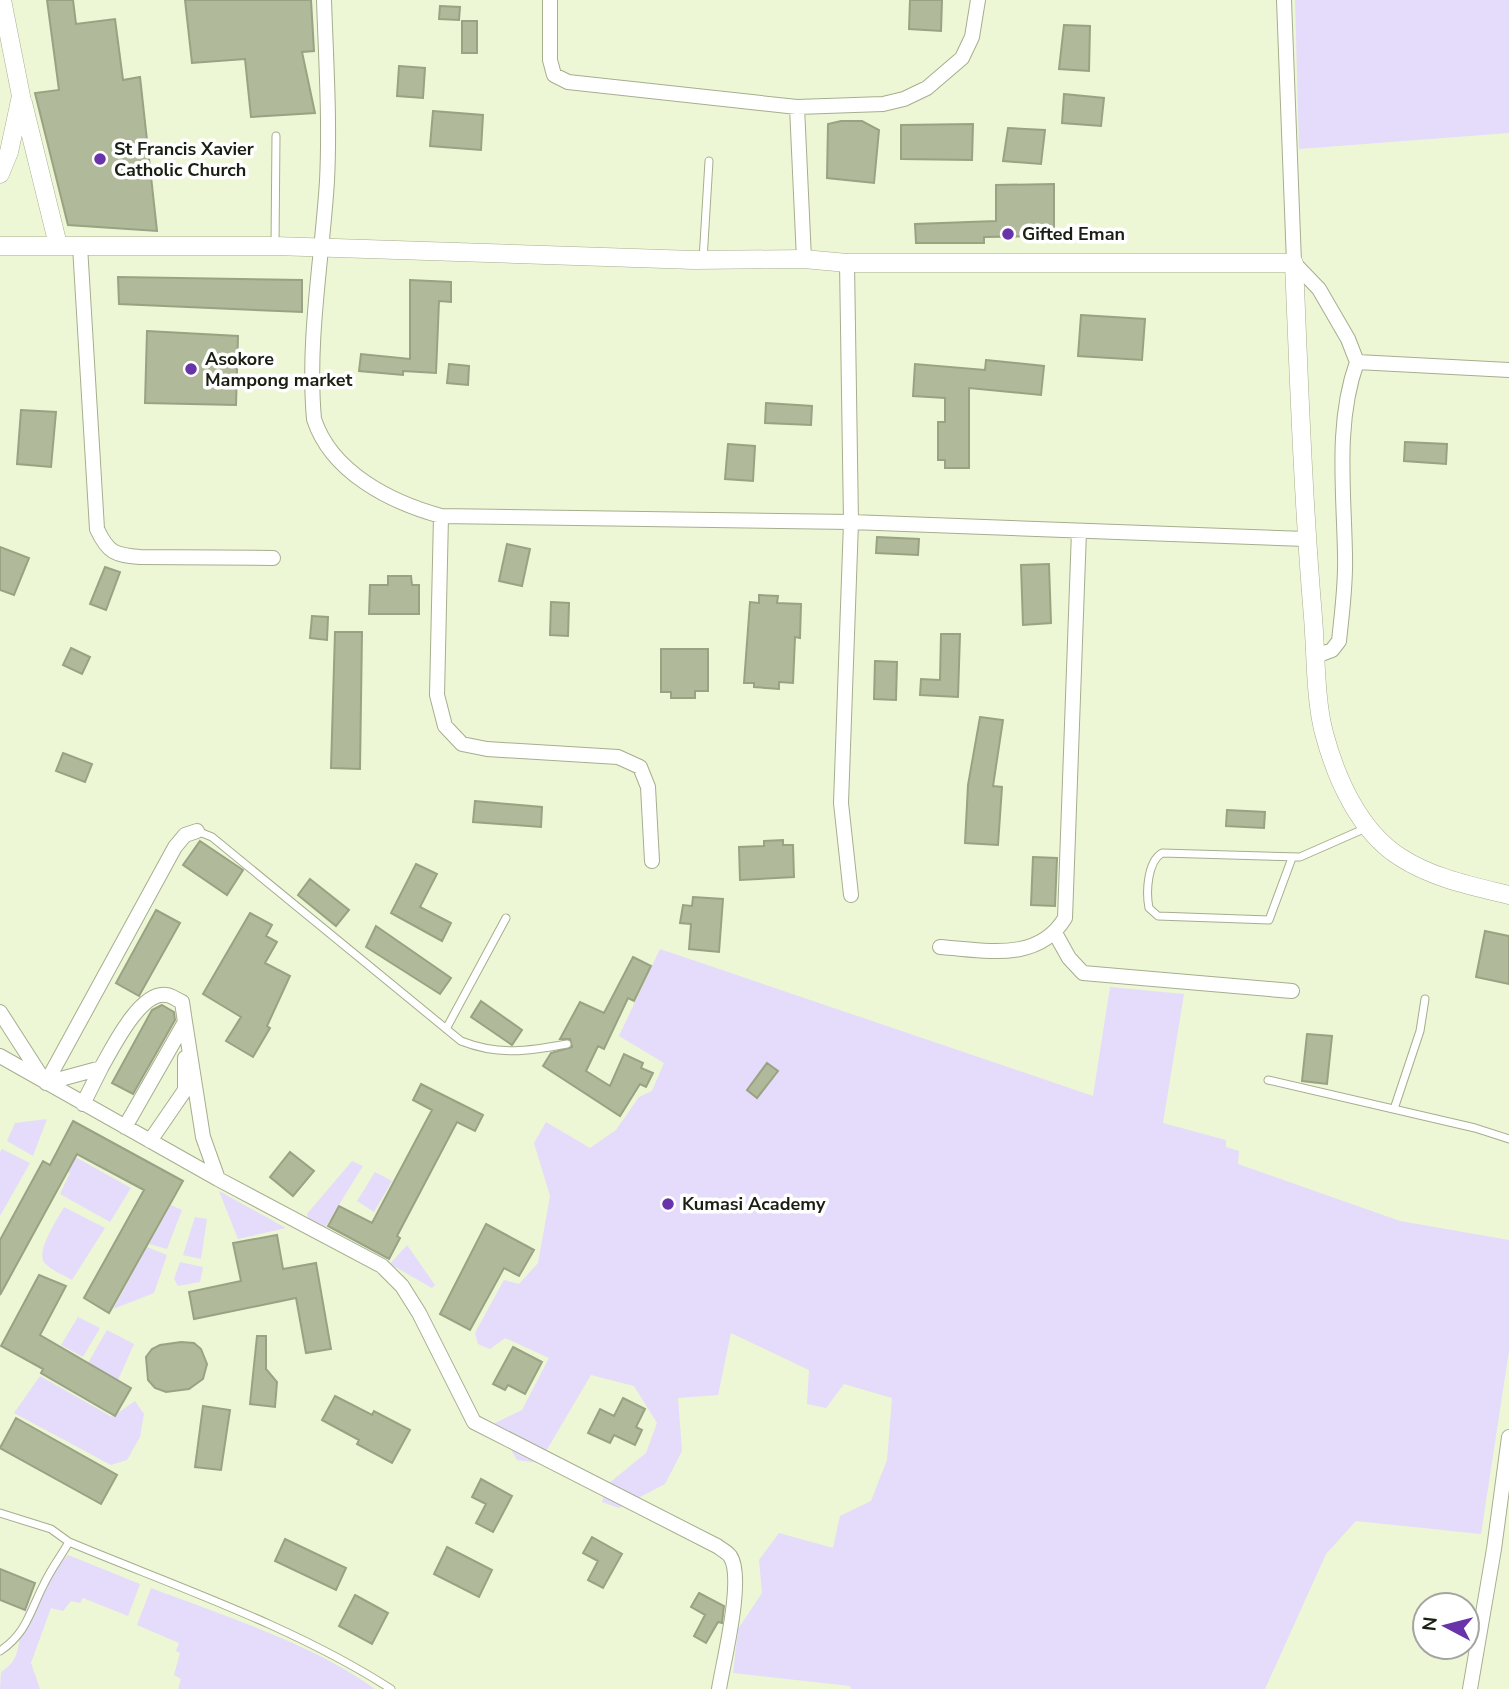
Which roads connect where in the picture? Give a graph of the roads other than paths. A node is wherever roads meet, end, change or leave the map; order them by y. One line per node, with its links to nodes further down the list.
1 (2, 0): 6 (street)
2 (324, 0): 15 (street)
3 (551, 0): 7 (street)
4 (978, 0): 7 (street)
5 (1284, 0): 19 (street)
6 (21, 96): 10 (street); 11 (street)
7 (797, 107): 16 (street)
8 (276, 136): 14 (lane)
9 (709, 160): 17 (lane)
10 (0, 174)
11 (58, 245): 12 (street); 13 (street)
12 (0, 246)
13 (80, 246): 14 (street); 26 (street)
14 (275, 246): 15 (street)
15 (319, 247): 17 (street); 22 (street)
16 (804, 259): 17 (street); 18 (street)
17 (703, 260)
18 (847, 263): 19 (street); 23 (street)
19 (1294, 263): 20 (street); 25 (street)
20 (1357, 362): 21 (street); 27 (street)
21 (1509, 370)
22 (440, 516): 23 (street); 31 (street)
23 (851, 522): 24 (street); 32 (street)
24 (1079, 531): 25 (street); 35 (street)
25 (1306, 539): 27 (street)
26 (273, 558)
27 (1316, 656): 28 (street)
28 (1369, 827): 30 (lane); 33 (street)
29 (197, 831): 41 (lane); 46 (street)
30 (1292, 858): 30 (lane)
31 (652, 860)
32 (851, 895)
33 (1509, 895)
34 (506, 918): 41 (lane)
35 (1055, 933): 36 (street); 37 (street)
36 (940, 947)
37 (1292, 991)
38 (1425, 999): 48 (lane)
39 (0, 1012): 46 (street)
40 (185, 1021): 44 (street); 49 (street); 51 (street); 52 (street)
41 (446, 1029): 42 (lane)
42 (568, 1044)
43 (0, 1056): 46 (street)
44 (101, 1068): 46 (street); 47 (street)
45 (1268, 1080): 48 (lane)
46 (46, 1083): 47 (street)
47 (83, 1104): 49 (street)
48 (1394, 1109): 50 (lane)
49 (125, 1127): 51 (street)
50 (1509, 1139)
51 (150, 1141): 52 (street)
52 (218, 1179): 58 (street)
53 (1509, 1437): 59 (street)
54 (0, 1513): 55 (lane)
55 (69, 1542): 56 (lane); 57 (lane)
56 (0, 1651)
57 (391, 1689)
58 (719, 1689)
59 (1470, 1689)

